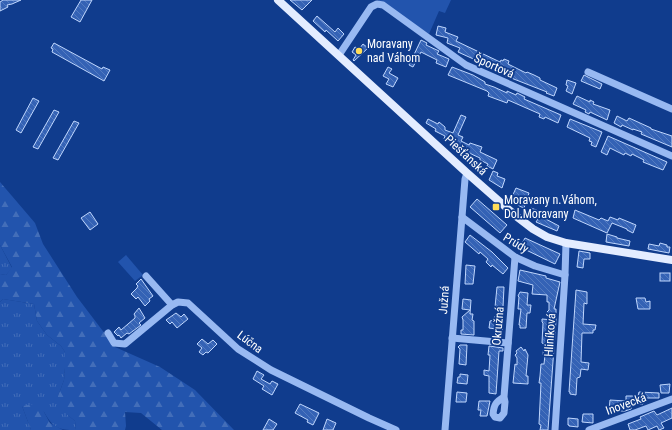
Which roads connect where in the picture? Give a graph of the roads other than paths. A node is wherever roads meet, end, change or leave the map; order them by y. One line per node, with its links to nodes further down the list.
1 (278, 0): 2 (main road, Piešťanská)
2 (339, 55): 5 (street, Športová); 6 (main road, Piešťanská)
3 (588, 72): 4 (street)
4 (672, 109)
5 (672, 156)
6 (467, 172): 7 (street, Južná); 8 (main road, Piešťanská)
7 (462, 217): 9 (street, Prúdy); 15 (street, Južná)
8 (566, 243): 10 (main road, Piešťanská); 11 (street, Hliníková)
9 (515, 257): 11 (street, Prúdy); 16 (street, Okružná)
10 (672, 260)
11 (565, 275): 21 (street, Hliníková)
12 (146, 276): 13 (street)
13 (172, 305): 14 (street); 19 (street, Lúčna)
14 (108, 333)
15 (452, 338): 16 (street); 20 (street, Južná)
16 (508, 343): 17 (street, Okružná)
17 (504, 397)
18 (672, 399): 22 (street, Inovecká)
19 (396, 430)
20 (445, 430)
21 (555, 430)
22 (588, 430)

